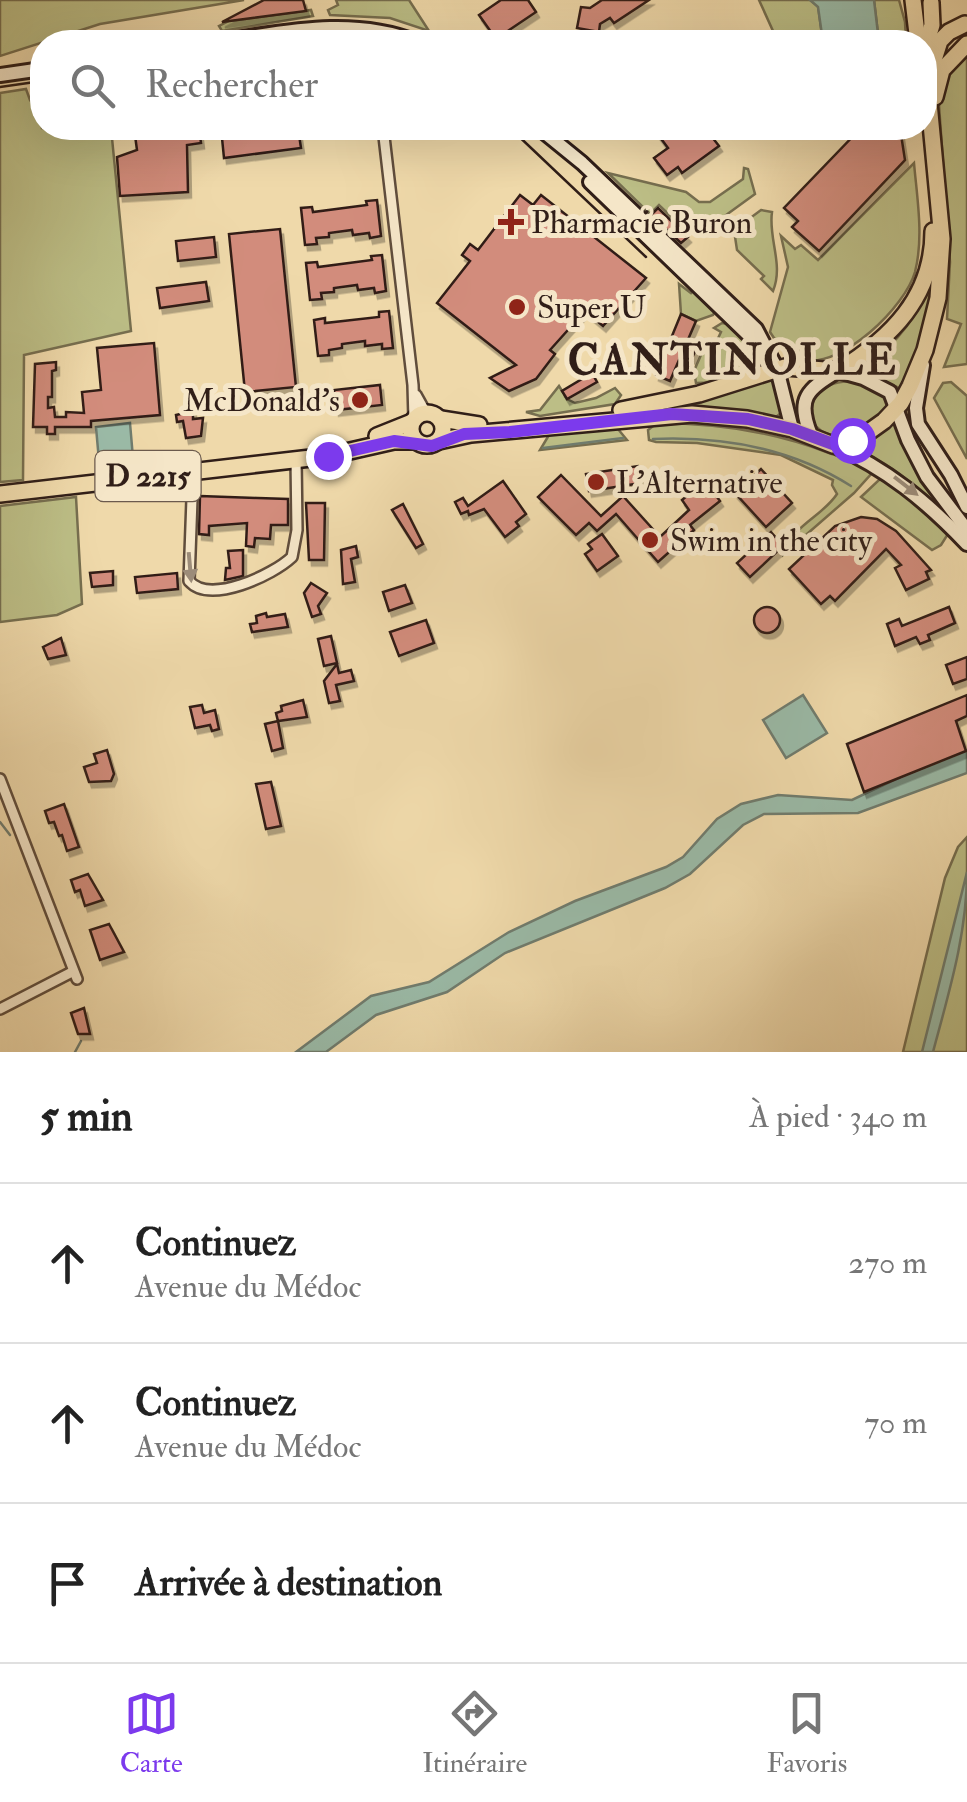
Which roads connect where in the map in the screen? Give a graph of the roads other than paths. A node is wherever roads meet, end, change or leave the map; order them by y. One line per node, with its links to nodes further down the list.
1 (914, 0): 6 (main road)
2 (931, 1): 3 (main road); 7 (main road)
3 (966, 24): 9 (main road)
4 (297, 30): 5 (street)
5 (334, 30)
6 (917, 30)
7 (930, 30)
8 (967, 44): 12 (main road)
9 (937, 49)
10 (30, 71): 11 (street)
11 (0, 75)
12 (937, 81)
13 (384, 140): 25 (street)
14 (541, 140): 21 (street)
15 (554, 140): 21 (street)
16 (923, 140): 23 (main road)
17 (933, 140): 19 (main road)
18 (934, 140): 19 (main road)
19 (934, 146): 20 (main road)
20 (925, 350): 24 (main road); 34 (street)
21 (767, 352): 22 (street)
22 (777, 369): 23 (main road, D 2215); 25 (main road, D 2215); 26 (street)
23 (838, 371): 24 (street, D 2215); 27 (street)
24 (897, 408): 30 (main road); 35 (street)
25 (423, 418): 28 (main road); 29 (main road); 31 (main road, D 2215)
26 (792, 429): 27 (main road); 29 (main road)
27 (810, 436): 30 (main road)
28 (416, 441): 29 (main road); 31 (main road, D 2215)
29 (439, 441)
30 (833, 444): 36 (street, one-way to 36)
31 (296, 458): 32 (main road, D 2215); 32 (street, one-way to 31)
32 (193, 470): 33 (main road, D 2215)
33 (0, 494)
34 (967, 507)
35 (967, 530)
36 (967, 544)
37 (0, 779): 38 (street)
38 (0, 1009)

